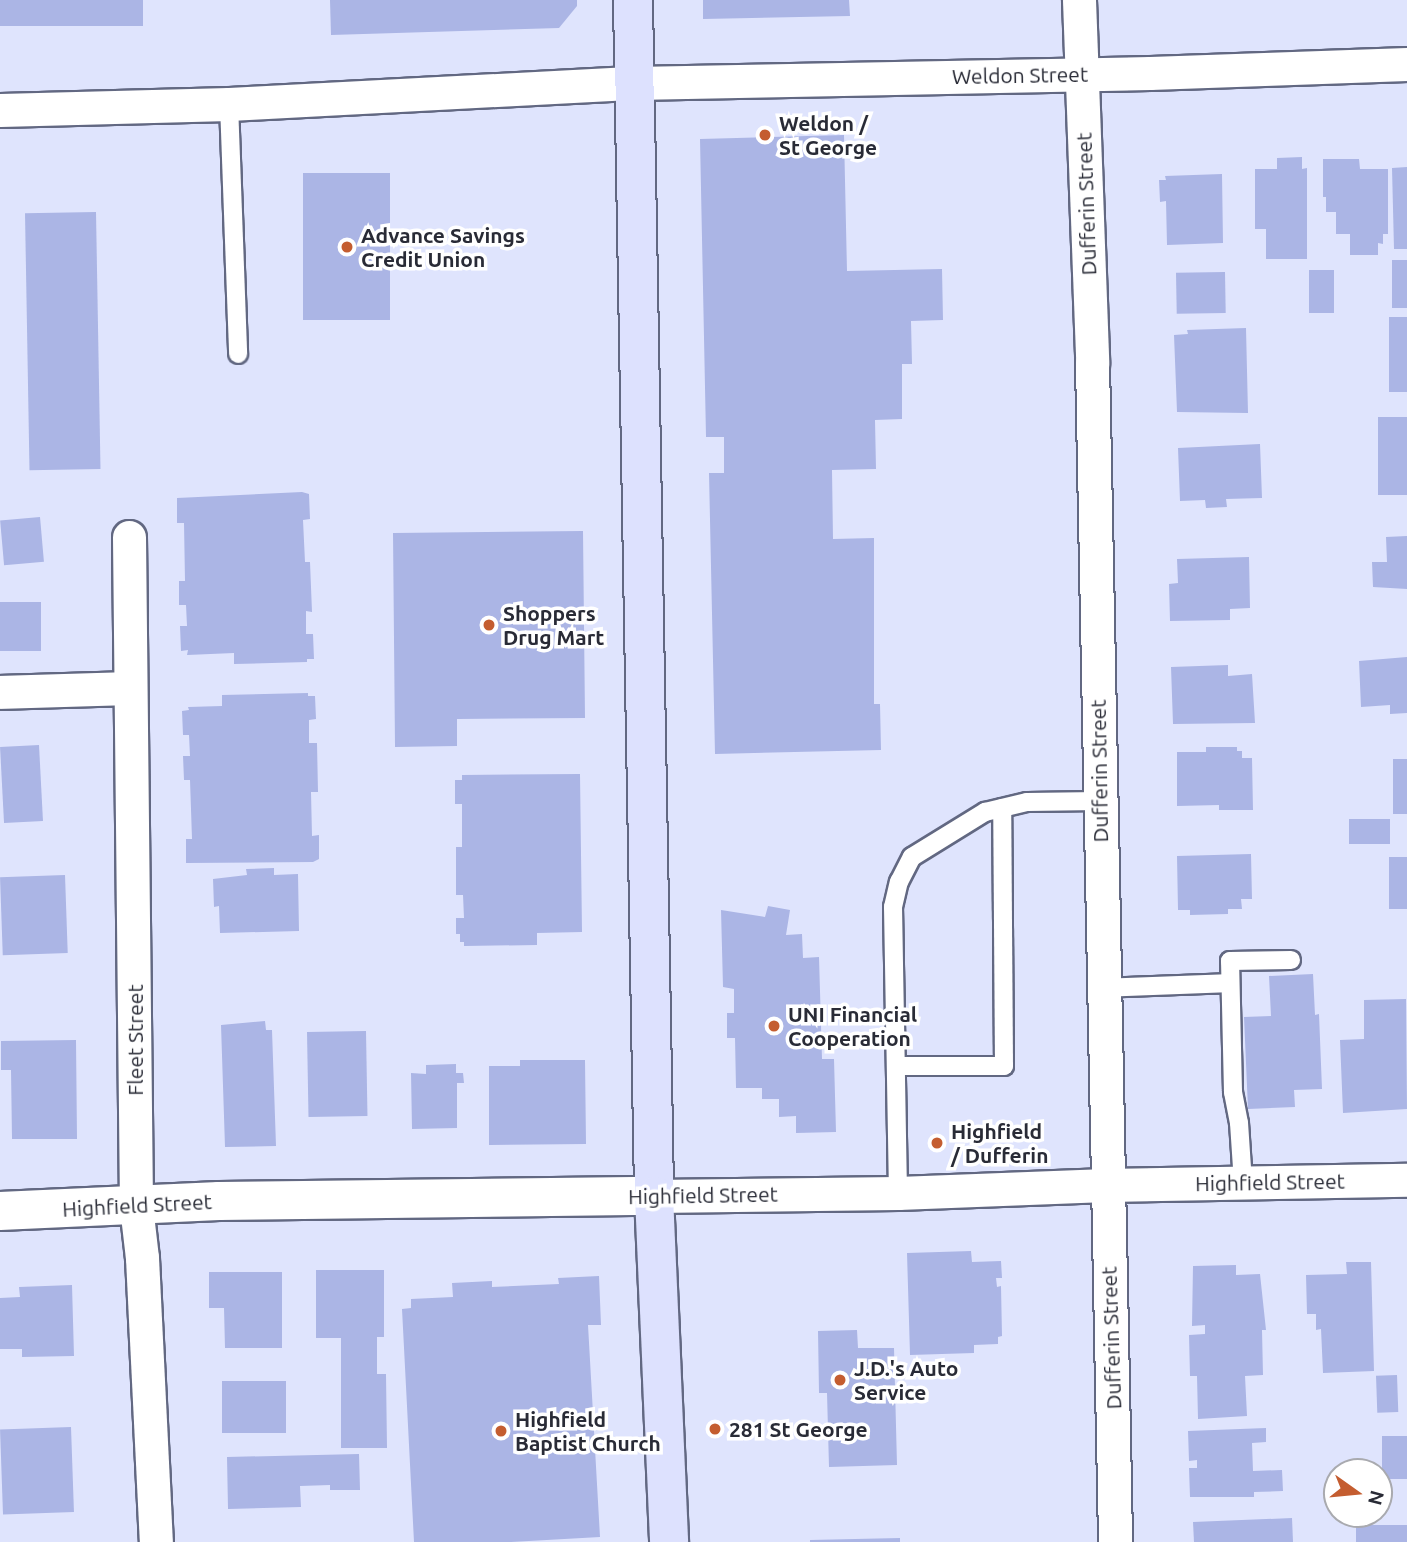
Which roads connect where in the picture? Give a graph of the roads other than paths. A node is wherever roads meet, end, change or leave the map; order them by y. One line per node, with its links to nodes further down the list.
1 (633, 0): 5 (main road)
2 (1079, 0): 4 (street, Dufferin Street)
3 (1407, 64): 4 (street, Weldon Street)
4 (1080, 73): 5 (street, Weldon Street); 12 (street, Dufferin Street)
5 (634, 83): 6 (street, Weldon Street); 22 (main road)
6 (229, 104): 7 (street, Weldon Street); 8 (lane)
7 (0, 110)
8 (238, 354)
9 (129, 537): 10 (street, Fleet Street)
10 (130, 688): 11 (street); 23 (street, Fleet Street)
11 (0, 692)
12 (1099, 801): 13 (lane); 16 (street, Dufferin Street)
13 (1002, 808): 17 (lane); 17 (lane)
14 (1291, 960): 15 (lane)
15 (1230, 983): 16 (lane); 19 (lane)
16 (1102, 988): 20 (street, Dufferin Street)
17 (896, 1066): 21 (lane)
18 (1407, 1180): 19 (street, Highfield Street)
19 (1243, 1183): 20 (street, Highfield Street)
20 (1106, 1185): 21 (street, Highfield Street); 27 (street, Dufferin Street)
21 (898, 1193): 22 (street, Highfield Street)
22 (654, 1196): 23 (street, Highfield Street); 26 (main road)
23 (136, 1206): 24 (street, Highfield Street); 25 (street, Fleet Street)
24 (0, 1211)
25 (156, 1542)
26 (669, 1542)
27 (1115, 1542)

